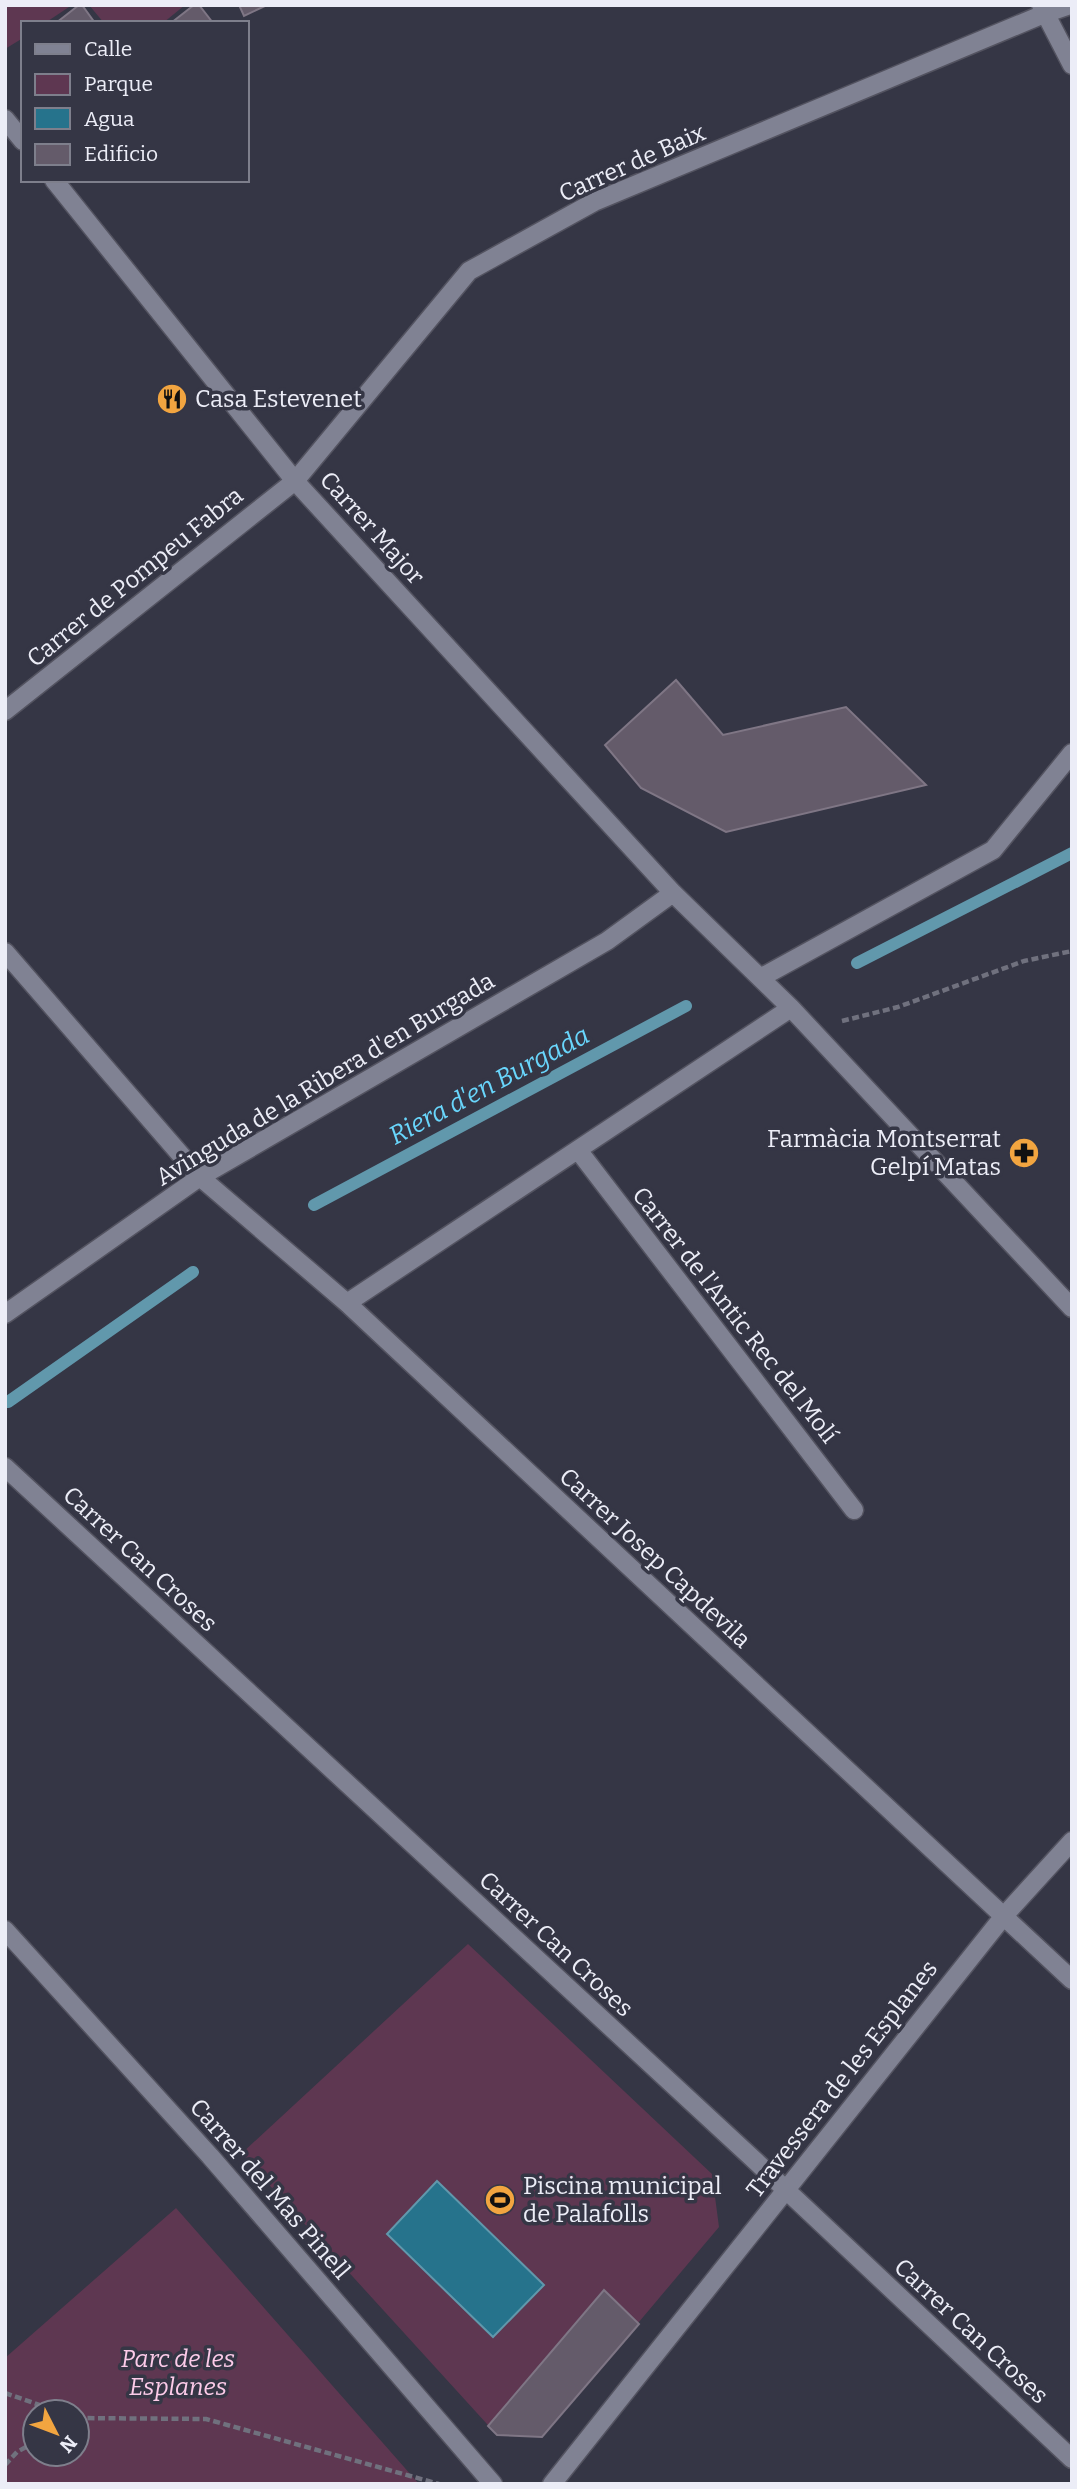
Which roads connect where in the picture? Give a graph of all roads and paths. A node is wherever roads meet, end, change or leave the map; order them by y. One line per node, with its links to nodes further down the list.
1 (1070, 5): 2 (street, Carrer de Baix)
2 (1043, 9): 3 (street); 7 (street, Carrer de Baix)
3 (1072, 65)
4 (5, 119): 5 (street)
5 (21, 139)
6 (56, 182): 7 (street, Carrer Major)
7 (295, 481): 8 (street, Carrer de Pompeu Fabra); 10 (street, Carrer Major)
8 (5, 711)
9 (1072, 753): 13 (street)
10 (673, 893): 13 (street, Carrer Major); 17 (street, Avinguda de la Ribera d'en Burgada)
11 (1072, 951): 15 (path)
12 (5, 952): 17 (street, Carrer Josep Capdevila)
13 (760, 978): 14 (street, Carrer Major)
14 (791, 1008): 15 (street, Carrer Major); 16 (street)
15 (811, 1029): 19 (street, Carrer Major)
16 (578, 1150): 18 (street); 22 (street, Carrer de l'Antic Rec del Molí)
17 (200, 1177): 18 (street, Carrer Josep Capdevila); 20 (street, Avinguda de la Ribera d'en Burgada)
18 (347, 1303): 24 (street, Carrer Josep Capdevila)
19 (1072, 1308)
20 (5, 1314)
21 (5, 1467): 27 (street, Carrer Can Croses)
22 (854, 1510)
23 (1072, 1841): 24 (street, Travessera de les Esplanes)
24 (1003, 1917): 26 (street, Carrer Josep Capdevila); 27 (street, Travessera de les Esplanes)
25 (5, 1930): 33 (street, Carrer del Mas Pinell)
26 (1072, 1980)
27 (785, 2189): 30 (street, Carrer Can Croses); 34 (street, Travessera de les Esplanes)
28 (91, 2418): 32 (path)
29 (21, 2450): 31 (path)
30 (1072, 2459)
31 (5, 2465)
32 (439, 2484)
33 (493, 2484)
34 (552, 2484)

